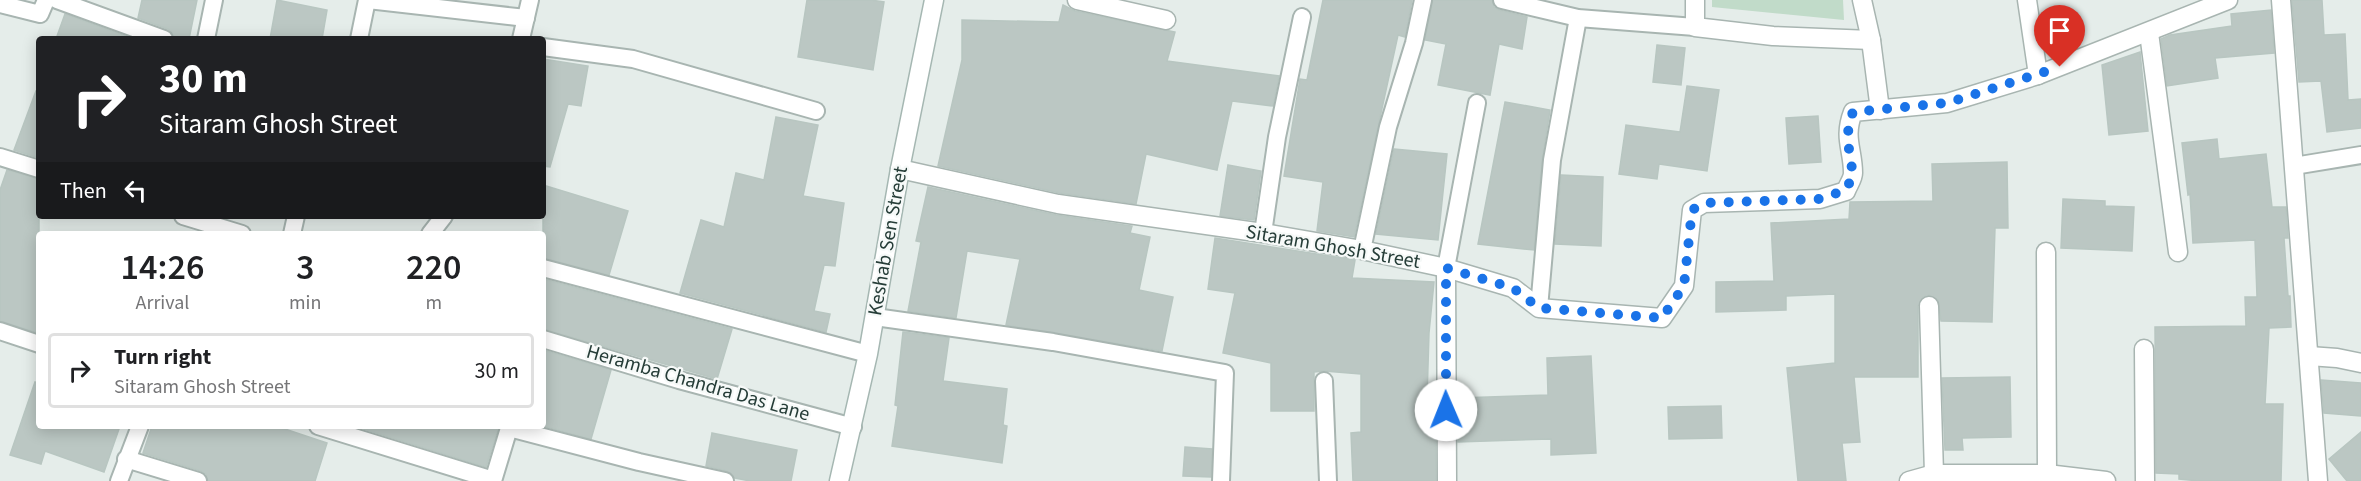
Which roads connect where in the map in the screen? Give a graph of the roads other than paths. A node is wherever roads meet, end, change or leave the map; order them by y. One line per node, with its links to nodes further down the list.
1 (46, 0): 15 (lane)
2 (57, 0): 22 (lane)
3 (214, 0): 23 (lane)
4 (367, 0): 17 (lane); 24 (lane)
5 (530, 0): 17 (lane)
6 (934, 0): 36 (street, Keshab Sen Street)
7 (1077, 0): 19 (street)
8 (1423, 0): 42 (lane)
9 (1502, 0): 18 (lane)
10 (1695, 0): 20 (street)
11 (1862, 0): 26 (street)
12 (2027, 0): 28 (street)
13 (2228, 0): 21 (street)
14 (2281, 0): 34 (street)
15 (0, 4)
16 (1302, 17): 41 (lane)
17 (526, 18): 25 (lane)
18 (1578, 18): 20 (lane); 48 (lane)
19 (1166, 20)
20 (1695, 27): 26 (street)
21 (2150, 33): 28 (street); 44 (street)
22 (156, 36)
23 (207, 36)
24 (360, 36)
25 (522, 36)
26 (1871, 40): 30 (street)
27 (546, 48): 31 (lane)
28 (2038, 75): 30 (street)
29 (1477, 103): 45 (lane)
30 (1880, 110): 48 (street)
31 (816, 111)
32 (2361, 155): 34 (lane)
33 (0, 157): 35 (lane)
34 (2294, 166): 55 (street)
35 (36, 168)
36 (900, 169): 41 (street, Sitaram Ghosh Street); 49 (street, Keshab Sen Street)
37 (193, 219): 39 (lane)
38 (442, 219): 40 (lane)
39 (232, 231)
40 (432, 231)
41 (1263, 233): 42 (street, Sitaram Ghosh Street)
42 (1362, 250): 45 (street, Sitaram Ghosh Street)
43 (2046, 252): 65 (street)
44 (2178, 252)
45 (1446, 268): 48 (street, Sitaram Ghosh Street); 73 (street)
46 (546, 269): 54 (lane)
47 (1929, 306): 64 (street)
48 (1539, 308)
49 (875, 317): 54 (street, Keshab Sen Street); 71 (lane)
50 (0, 331): 52 (lane)
51 (546, 340): 58 (lane, Heramba Chandra Das Lane)
52 (36, 343)
53 (2144, 349): 76 (street)
54 (868, 354): 58 (street, Keshab Sen Street)
55 (2309, 356): 56 (street); 77 (street)
56 (2361, 363)
57 (1324, 381): 72 (lane)
58 (853, 427): 70 (street, Keshab Sen Street)
59 (139, 429): 63 (lane)
60 (328, 429): 68 (lane)
61 (509, 429): 68 (lane)
62 (513, 429): 69 (lane)
63 (126, 459): 66 (lane); 67 (lane)
64 (1934, 474): 65 (street); 74 (street)
65 (2047, 474): 75 (street)
66 (119, 481)
67 (198, 481)
68 (493, 481)
69 (725, 481)
70 (839, 481)
71 (1221, 481)
72 (1328, 481)
73 (1447, 481)
74 (1909, 481)
75 (2106, 481)
76 (2145, 481)
77 (2318, 481)

